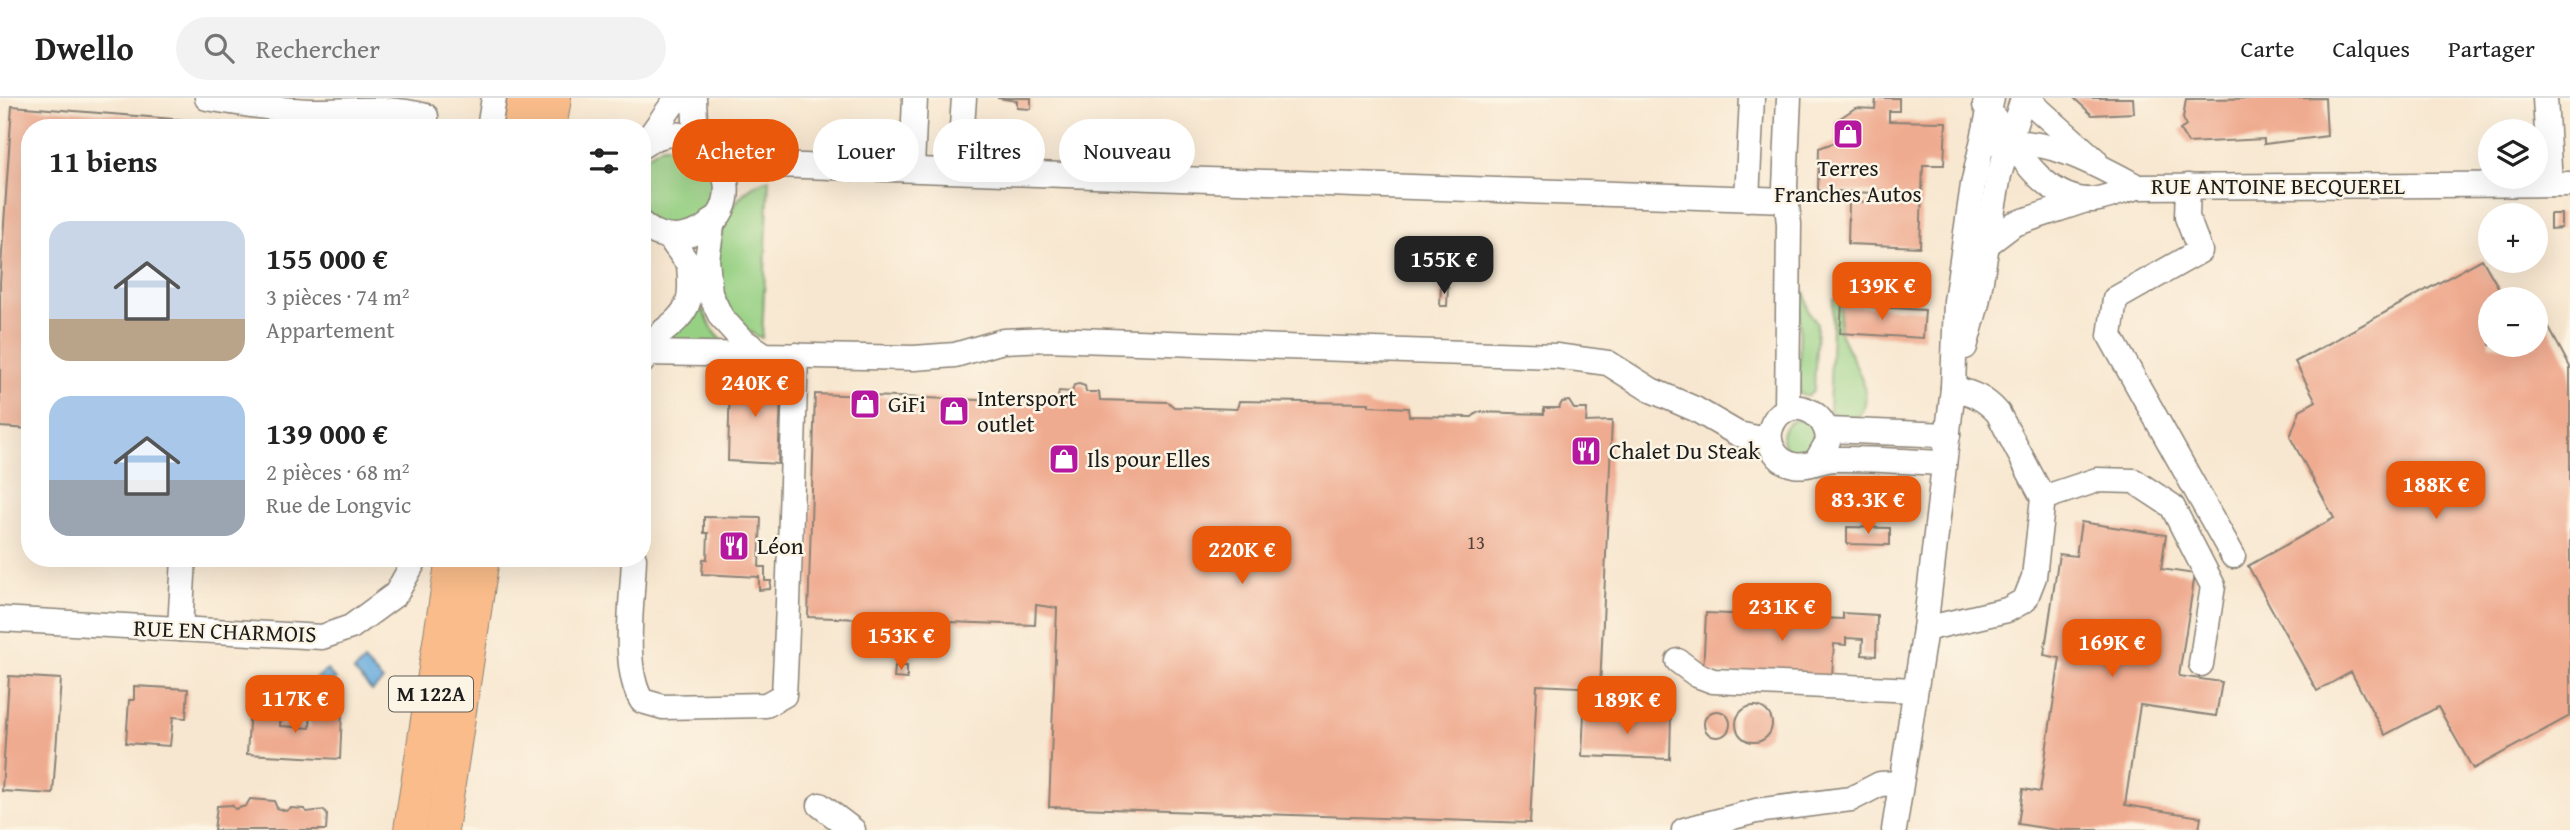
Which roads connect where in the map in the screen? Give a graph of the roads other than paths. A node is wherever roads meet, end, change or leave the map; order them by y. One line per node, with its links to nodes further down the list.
1 (494, 98): 16 (street)
2 (524, 98): 17 (main road)
3 (555, 98): 18 (main road)
4 (677, 98): 22 (street)
5 (694, 98): 19 (street)
6 (915, 98): 20 (street)
7 (964, 98): 21 (street)
8 (1752, 98): 35 (street)
9 (1789, 98): 36 (street)
10 (2023, 98): 25 (street)
11 (2031, 98): 27 (street)
12 (2545, 98): 31 (street)
13 (216, 99): 15 (street)
14 (1986, 102): 25 (street); 26 (street)
15 (426, 119)
16 (490, 119)
17 (520, 119)
18 (552, 119)
19 (695, 119)
20 (914, 119)
21 (963, 119)
22 (651, 133)
23 (672, 133): 24 (street)
24 (651, 141)
25 (2009, 143): 26 (street); 27 (street); 37 (street); 40 (street)
26 (1980, 149): 47 (street)
27 (2106, 170): 33 (street)
28 (1045, 173): 35 (street)
29 (725, 182): 34 (street)
30 (747, 182): 34 (street)
31 (2560, 184): 32 (street, RUE ANTOINE BECQUEREL)
32 (2188, 186): 33 (street, RUE ANTOINE BECQUEREL); 55 (street)
33 (2138, 187): 37 (street, RUE ANTOINE BECQUEREL)
34 (726, 195): 38 (street)
35 (1747, 199): 36 (street)
36 (1787, 200): 48 (street)
37 (2085, 200): 40 (street, RUE ANTOINE BECQUEREL)
38 (713, 220): 39 (street); 42 (street)
39 (653, 232): 41 (street)
40 (1985, 246): 47 (street)
41 (689, 265): 42 (street); 43 (street)
42 (710, 294): 44 (street)
43 (651, 342)
44 (765, 355): 45 (street); 46 (street)
45 (796, 355): 51 (street); 60 (street)
46 (651, 358)
47 (1953, 388): 50 (street); 54 (street)
48 (1787, 410): 49 (street); 51 (street)
49 (1828, 430): 50 (street); 52 (street)
50 (1948, 435): 53 (street)
51 (1770, 441): 52 (street)
52 (1817, 460): 53 (street)
53 (1944, 463): 63 (street)
54 (2043, 498): 63 (street); 65 (street)
55 (2233, 556)
56 (183, 567): 62 (street)
57 (411, 567): 62 (street, RUE EN CHARMOIS)
58 (451, 567): 69 (main road, M 122A)
59 (482, 567): 70 (main road, M 122A)
60 (634, 567)
61 (0, 619): 62 (street, RUE EN CHARMOIS)
62 (180, 629)
63 (1926, 629): 66 (street)
64 (1678, 661): 66 (street)
65 (2202, 664)
66 (1915, 690): 67 (street)
67 (1900, 783): 72 (street); 73 (street)
68 (820, 805): 71 (street)
69 (410, 830)
70 (442, 830)
71 (853, 830)
72 (1684, 830)
73 (1894, 830)

